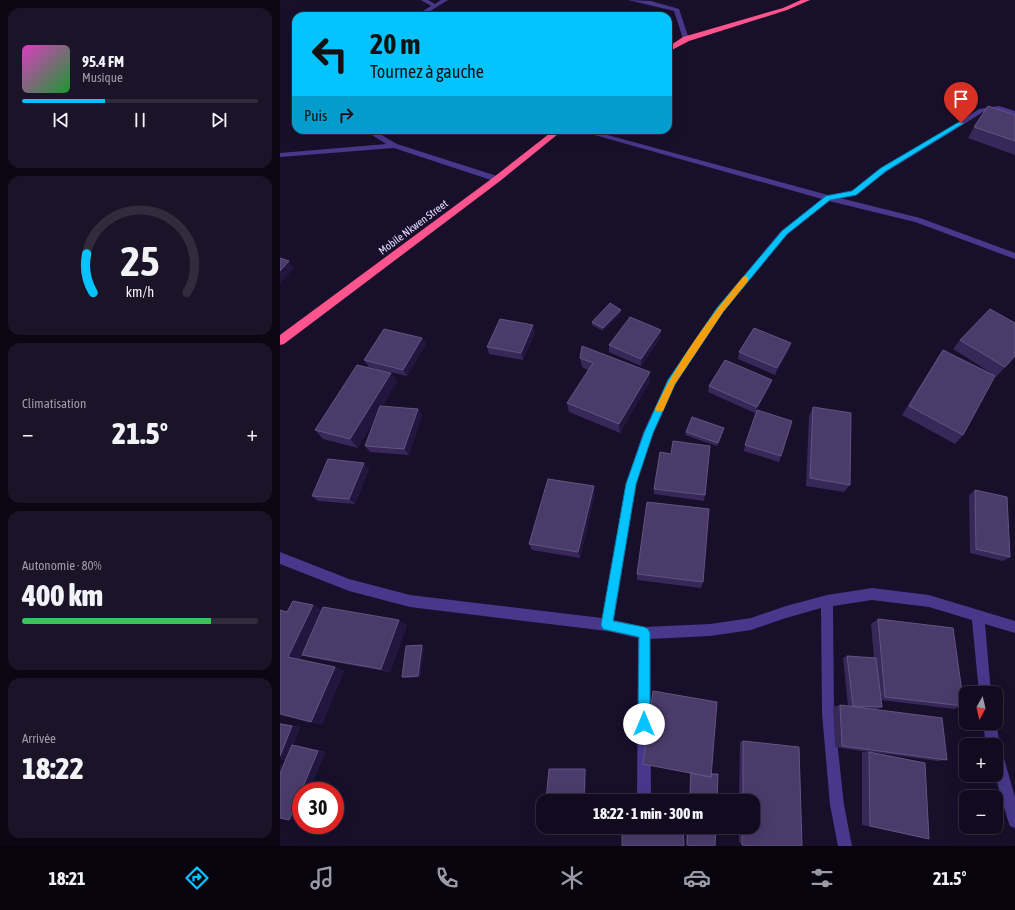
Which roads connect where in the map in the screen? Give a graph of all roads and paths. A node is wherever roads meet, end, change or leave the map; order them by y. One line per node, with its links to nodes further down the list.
1 (424, 0): 5 (street)
2 (445, 0): 5 (street)
3 (631, 0): 7 (street)
4 (807, 0): 7 (highway)
5 (435, 6): 6 (street)
6 (425, 12)
7 (686, 39): 8 (highway)
8 (672, 48)
9 (1015, 113): 16 (street)
10 (374, 134): 13 (street)
11 (554, 134): 15 (highway, Mobile Nkwen Street)
12 (596, 134): 16 (street)
13 (394, 146): 14 (street); 15 (street)
14 (280, 156)
15 (497, 179): 18 (highway, Mobile Nkwen Street)
16 (828, 198): 17 (street); 22 (street)
17 (1015, 256)
18 (280, 341)
19 (280, 558): 22 (street)
20 (827, 601): 21 (street); 24 (street); 29 (street)
21 (978, 615): 23 (street); 25 (street)
22 (607, 625): 24 (street)
23 (1015, 627)
24 (644, 633): 27 (street)
25 (984, 686)
26 (1003, 779): 28 (street)
27 (644, 794)
28 (1015, 821)
29 (845, 846)

